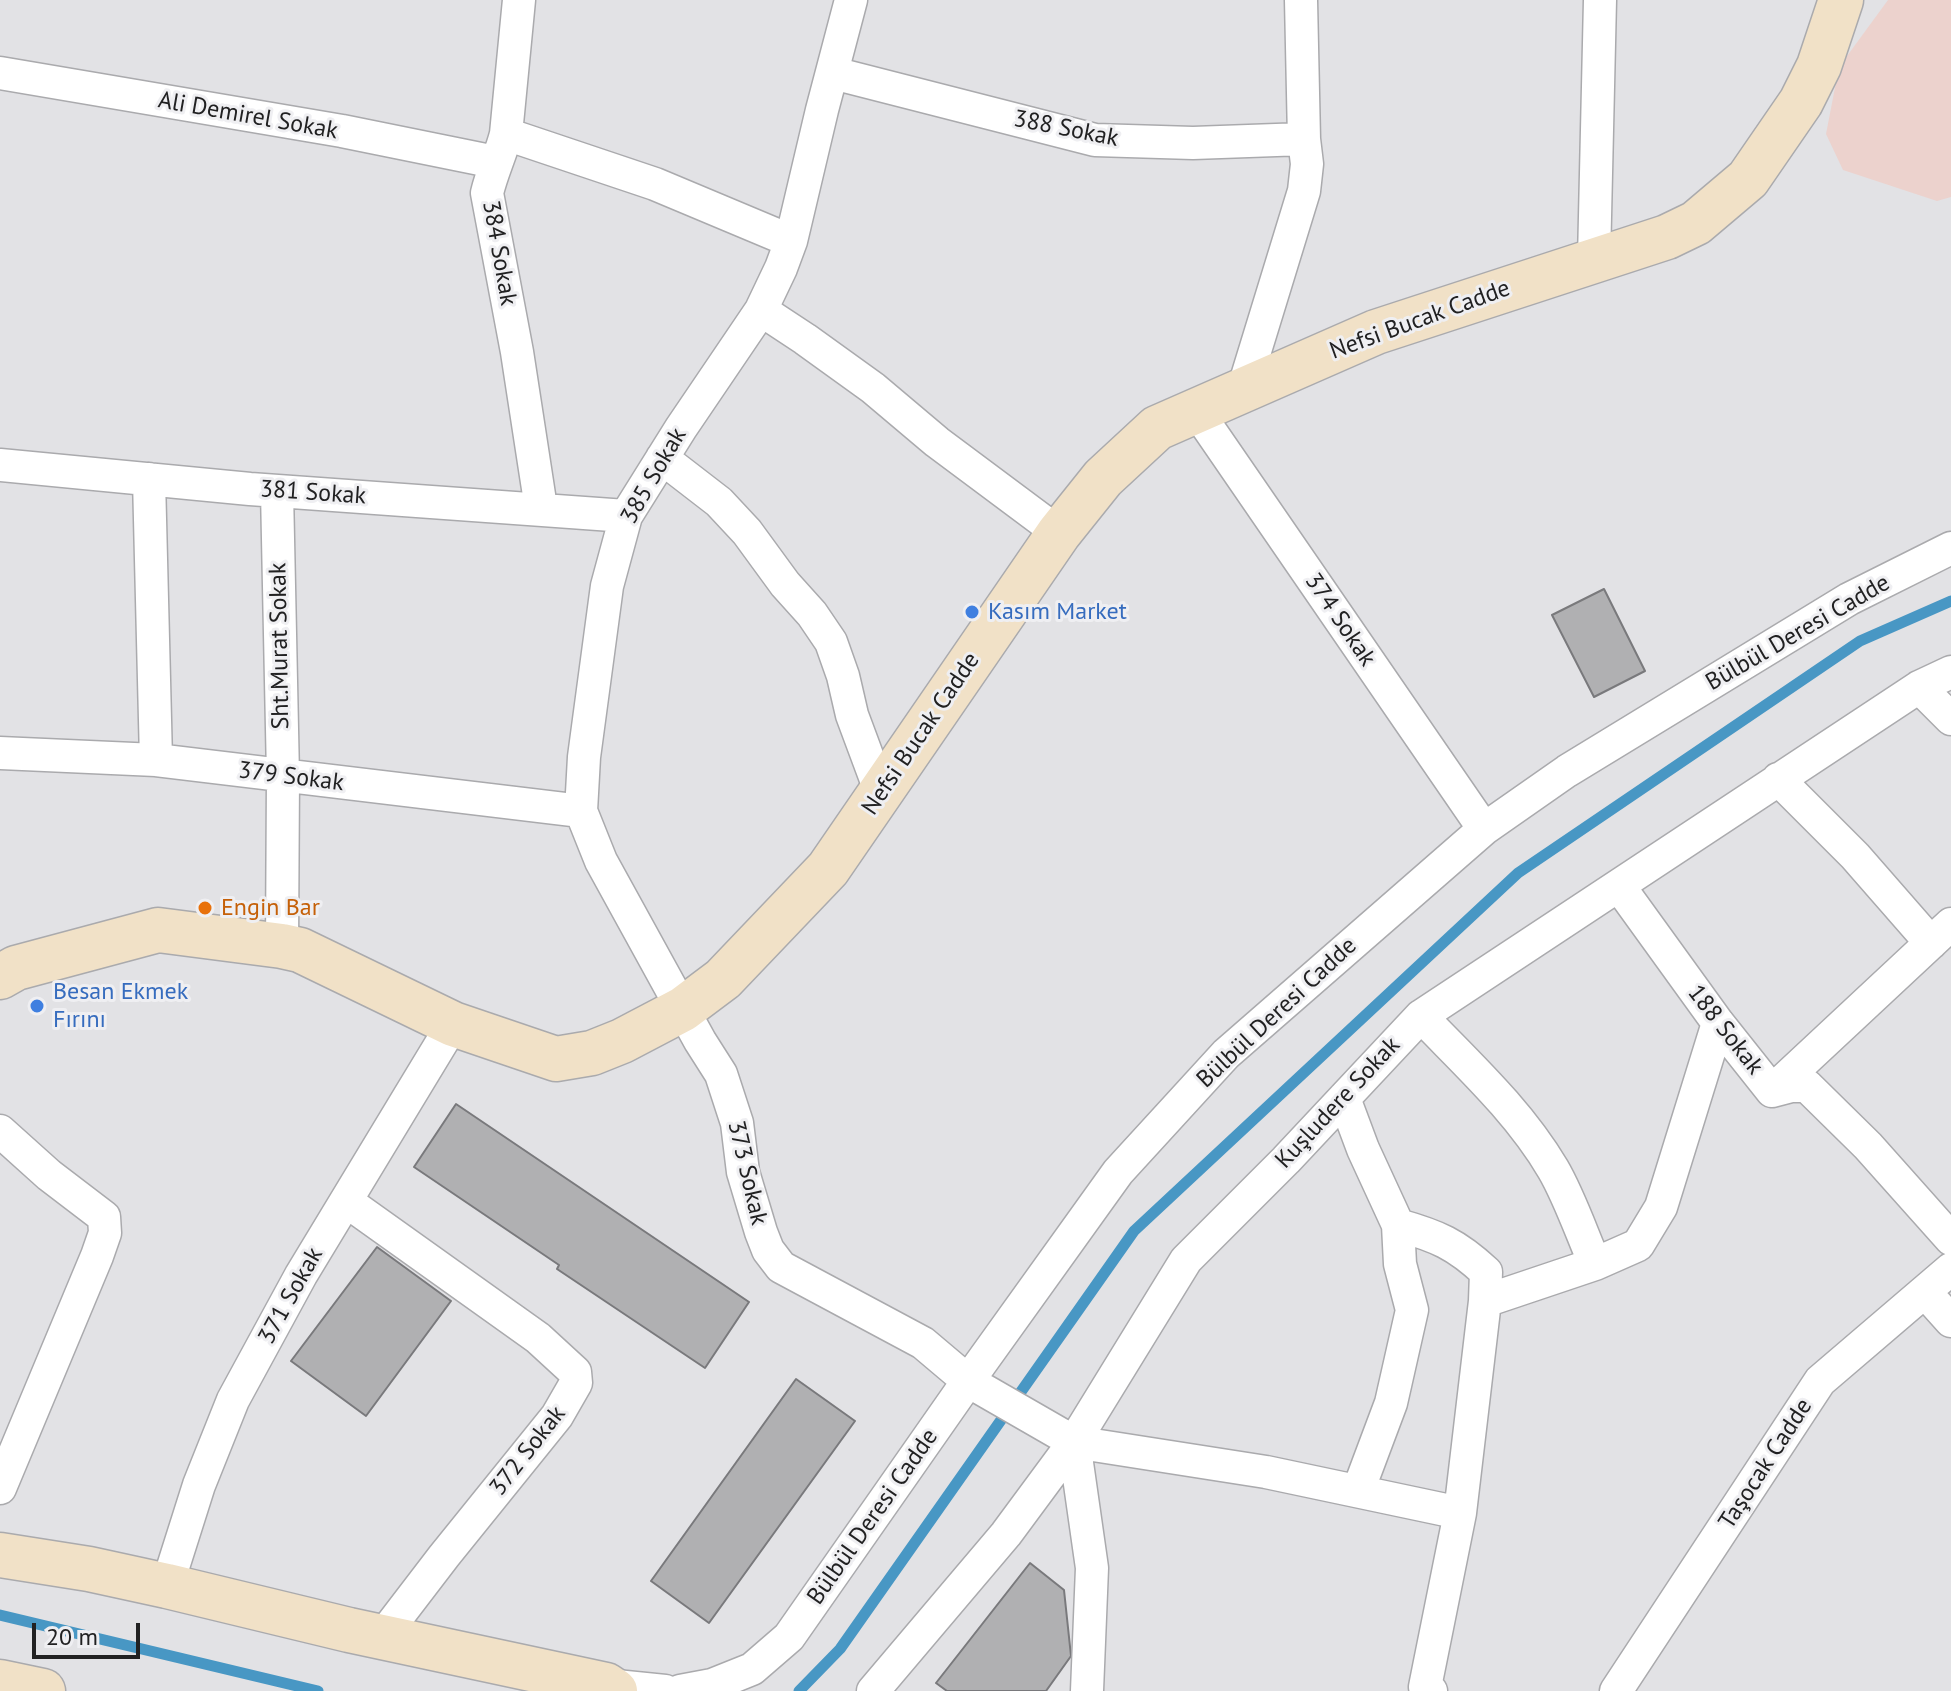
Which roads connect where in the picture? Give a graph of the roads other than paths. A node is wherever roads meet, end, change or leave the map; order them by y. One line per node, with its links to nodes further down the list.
1 (519, 0): 9 (street, 384 Sokak)
2 (851, 0): 7 (street, 385 Sokak)
3 (1301, 0): 8 (street)
4 (1600, 0): 11 (street)
5 (1841, 0): 11 (street, Nefsi Bucak Cadde)
6 (0, 73): 9 (street, Ali Demirel Sokak)
7 (833, 73): 8 (street, 388 Sokak); 10 (street, 385 Sokak)
8 (1304, 139): 13 (street)
9 (501, 148): 10 (street, Ali Demirel Sokak); 19 (street, 384 Sokak)
10 (791, 241): 12 (street, 385 Sokak)
11 (1594, 260): 13 (street, Nefsi Bucak Cadde)
12 (761, 310): 15 (street, 385 Sokak); 21 (street)
13 (1243, 390): 14 (street, Nefsi Bucak Cadde)
14 (1196, 410): 21 (street, Nefsi Bucak Cadde); 32 (street, 374 Sokak)
15 (662, 458): 20 (street, 385 Sokak); 30 (street)
16 (0, 465): 17 (street, 381 Sokak)
17 (149, 479): 18 (street, 381 Sokak); 27 (street)
18 (277, 491): 19 (street, 381 Sokak); 28 (street, Sht.Murat Sokak)
19 (541, 508): 20 (street, 381 Sokak)
20 (626, 516): 31 (street, 385 Sokak)
21 (1059, 533): 30 (street, Nefsi Bucak Cadde)
22 (1951, 548): 32 (street, Bülbül Deresi Cadde)
23 (1951, 672): 24 (street, Kuşludere Sokak)
24 (1919, 687): 25 (street); 29 (street, Kuşludere Sokak)
25 (1951, 719)
26 (0, 753): 27 (street, 379 Sokak)
27 (156, 760): 28 (street, 379 Sokak)
28 (283, 776): 31 (street, 379 Sokak); 35 (street, Sht.Murat Sokak)
29 (1778, 779): 33 (street, Kuşludere Sokak); 34 (street)
30 (881, 793): 37 (street, Nefsi Bucak Cadde)
31 (581, 811): 37 (street, 385 Sokak)
32 (1484, 829): 52 (street, Bülbül Deresi Cadde)
33 (1619, 886): 38 (street, Kuşludere Sokak); 39 (street, 188 Sokak)
34 (1941, 934): 41 (street)
35 (282, 946): 36 (street, Nefsi Bucak Cadde); 40 (street, Nefsi Bucak Cadde)
36 (0, 977)
37 (683, 1009): 40 (street, Nefsi Bucak Cadde); 52 (street, 373 Sokak)
38 (1421, 1016): 42 (street, Kuşludere Sokak); 47 (street)
39 (1718, 1023): 41 (street, 188 Sokak); 47 (street)
40 (453, 1024): 44 (street, 371 Sokak)
41 (1772, 1091): 46 (street, 188 Sokak)
42 (1344, 1098): 45 (street); 53 (street, Kuşludere Sokak)
43 (0, 1131): 54 (street)
44 (346, 1201): 58 (street, 371 Sokak); 59 (street, 372 Sokak)
45 (1398, 1225): 50 (street); 55 (street)
46 (1951, 1239)
47 (1595, 1264): 50 (street)
48 (1951, 1269): 49 (street, Taşocak Cadde)
49 (1925, 1292): 51 (street); 68 (street, Taşocak Cadde)
50 (1485, 1301): 56 (street)
51 (1951, 1321)
52 (968, 1381): 53 (street, 373 Sokak); 64 (street, Bülbül Deresi Cadde)
53 (1074, 1442): 55 (street); 65 (street, Kuşludere Sokak); 66 (street)
54 (0, 1488)
55 (1358, 1491): 56 (street)
56 (1460, 1513): 67 (street)
57 (0, 1555): 58 (street)
58 (167, 1586): 59 (street)
59 (382, 1637): 61 (street)
60 (0, 1682): 62 (street)
61 (610, 1688): 63 (street)
62 (43, 1691)
63 (665, 1691)
64 (680, 1691)
65 (873, 1691)
66 (1087, 1691)
67 (1431, 1691)
68 (1616, 1691)

